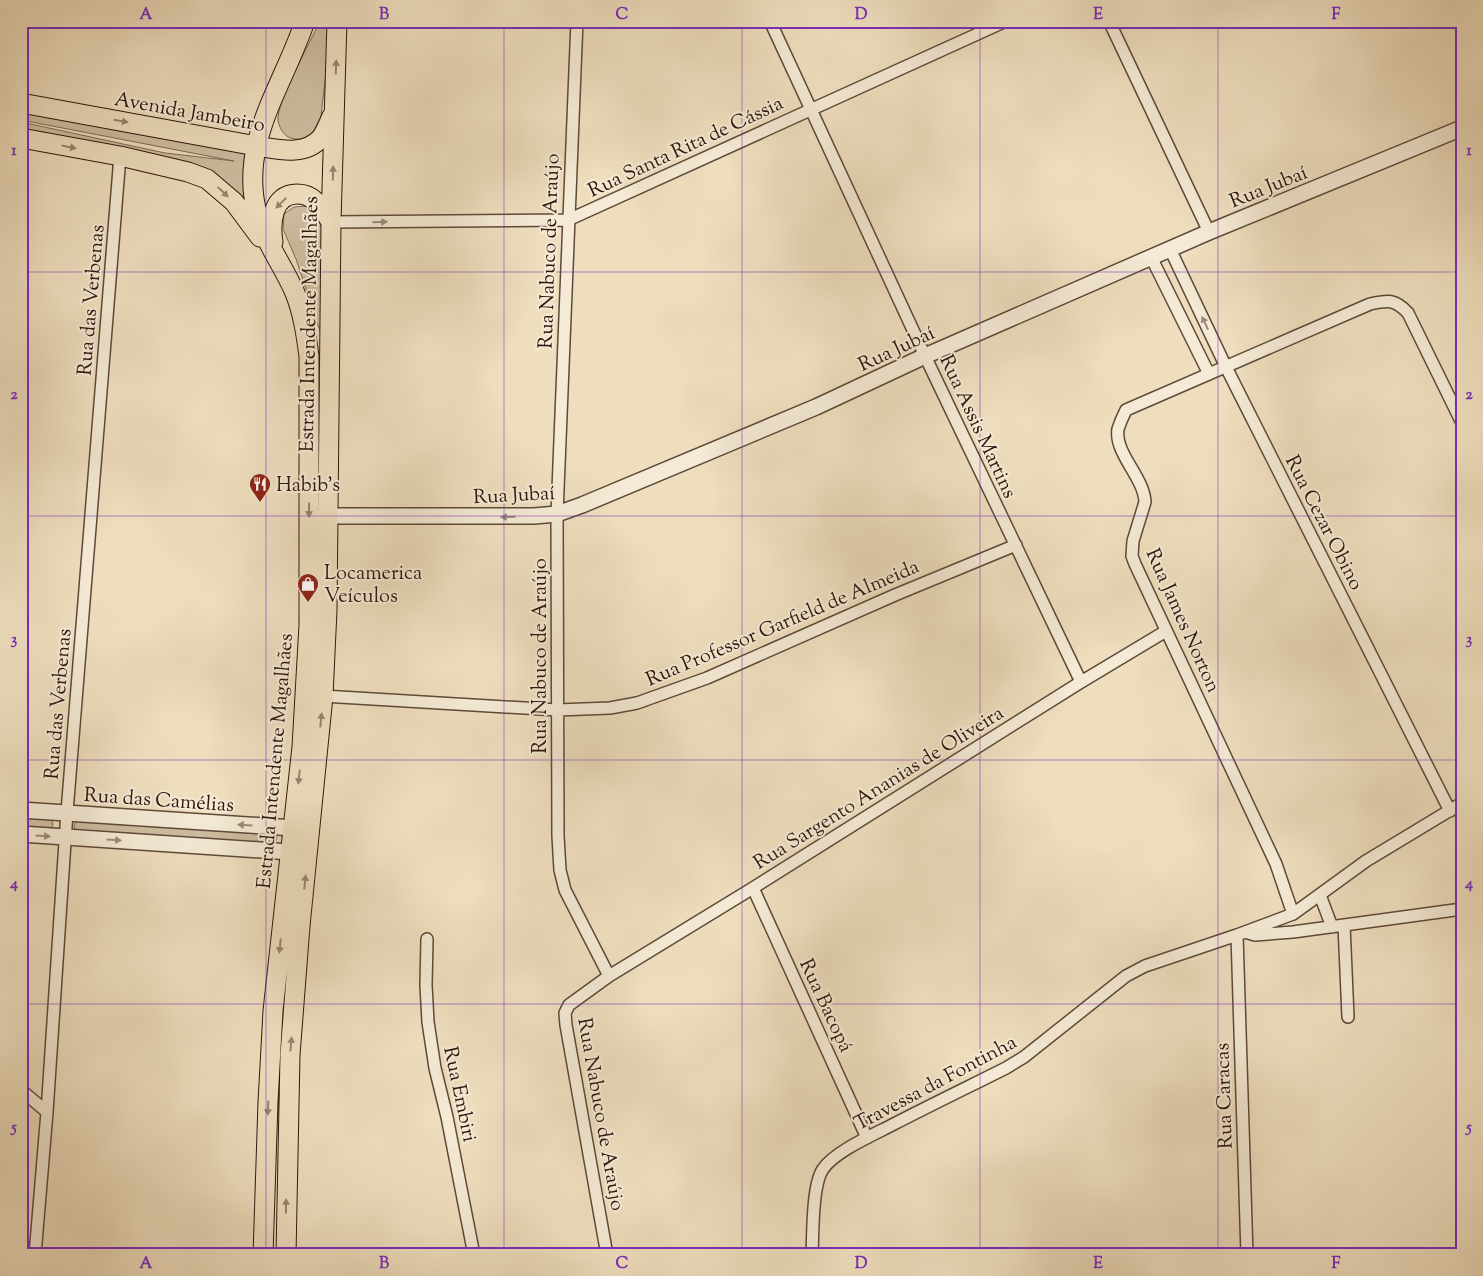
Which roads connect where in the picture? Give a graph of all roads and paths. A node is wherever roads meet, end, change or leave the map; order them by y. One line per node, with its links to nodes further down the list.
1 (305, 21): 12 (main road, Estrada Intendente Magalhães)
2 (337, 21): 9 (main road, Estrada Intendente Magalhães, one-way to 2)
3 (577, 21): 14 (street, Rua Nabuco de Araújo)
4 (770, 21): 8 (street, Rua Assis Martins)
5 (1006, 21): 8 (street, Rua Santa Rita de Cássia)
6 (1109, 21): 16 (street)
7 (21, 103): 12 (main road, Avenida Jambeiro, one-way to 12)
8 (810, 109): 14 (street, Rua Santa Rita de Cássia); 20 (street, Rua Assis Martins)
9 (334, 113): 12 (main road, Avenida Jambeiro); 15 (main road, Estrada Intendente Magalhães, one-way to 9)
10 (1462, 128): 16 (street, Rua Jubaí)
11 (21, 138): 13 (main road, one-way to 13)
12 (256, 146): 19 (main road, Estrada Intendente Magalhães)
13 (120, 156): 19 (main road, one-way to 19); 34 (street, Rua das Verbenas)
14 (568, 220): 15 (street, Rua Santa Rita de Cássia, one-way to 14); 24 (street, Rua Nabuco de Araújo)
15 (331, 222): 19 (main road, one-way to 19); 25 (main road, Estrada Intendente Magalhães)
16 (1209, 232): 17 (street, Rua Jubaí)
17 (1170, 249): 18 (street, Rua Jubaí); 21 (street, Rua Cezar Obino, one-way to 17)
18 (1152, 257): 20 (street, Rua Jubaí); 22 (street)
19 (276, 258): 35 (main road, Estrada Intendente Magalhães, one-way to 35)
20 (926, 356): 24 (street, Rua Jubaí); 26 (street, Rua Assis Martins)
21 (1226, 367): 22 (street, Rua James Norton); 23 (street, Rua James Norton); 33 (street, Rua Cezar Obino)
22 (1209, 374): 27 (street, Rua James Norton)
23 (1462, 423)
24 (557, 514): 25 (street, Rua Jubaí, one-way to 25); 30 (street, Rua Nabuco de Araújo)
25 (329, 516): 29 (main road, Estrada Intendente Magalhães)
26 (1016, 545): 28 (street, Rua Assis Martins); 30 (street, Rua Professor Garfield de Almeida)
27 (1166, 631): 28 (street, Rua Sargento Ananias de Oliveira); 42 (street, Rua James Norton)
28 (1080, 682): 39 (street, Rua Sargento Ananias de Oliveira)
29 (323, 696): 30 (street, Rua Professor Garfield de Almeida); 53 (main road, Estrada Intendente Magalhães, one-way to 29)
30 (558, 710): 46 (street, Rua Nabuco de Araújo)
31 (1462, 803): 33 (street, Travessa da Fontinha)
32 (21, 810): 34 (street, Rua das Camélias)
33 (1450, 811): 40 (street, Travessa da Fontinha)
34 (67, 812): 35 (street, Rua das Camélias, one-way to 34); 37 (street, Rua das Verbenas)
35 (294, 828): 38 (main road, Estrada Intendente Magalhães)
36 (21, 834): 37 (street, one-way to 37)
37 (65, 837): 38 (street, one-way to 38); 49 (street, Rua das Verbenas)
38 (290, 852): 52 (main road, Estrada Intendente Magalhães, one-way to 52)
39 (753, 888): 46 (street, Rua Sargento Ananias de Oliveira); 50 (street, Rua Bacopá)
40 (1320, 895): 42 (street, Travessa da Fontinha); 43 (street)
41 (1462, 910): 43 (street, Travessa da Fontinha)
42 (1294, 914): 44 (street, Travessa da Fontinha)
43 (1338, 926): 44 (street, Travessa da Fontinha); 47 (street)
44 (1241, 934): 50 (street, Travessa da Fontinha); 57 (street, Rua Caracas)
45 (427, 939): 54 (street, Rua Embiri)
46 (609, 976): 55 (street, Rua Nabuco de Araújo)
47 (1348, 1017)
48 (21, 1090): 49 (street)
49 (47, 1112): 51 (street, Rua das Verbenas)
50 (867, 1138): 56 (street, Travessa da Fontinha)
51 (34, 1255)
52 (263, 1255)
53 (286, 1255)
54 (474, 1255)
55 (607, 1255)
56 (812, 1255)
57 (1247, 1255)

